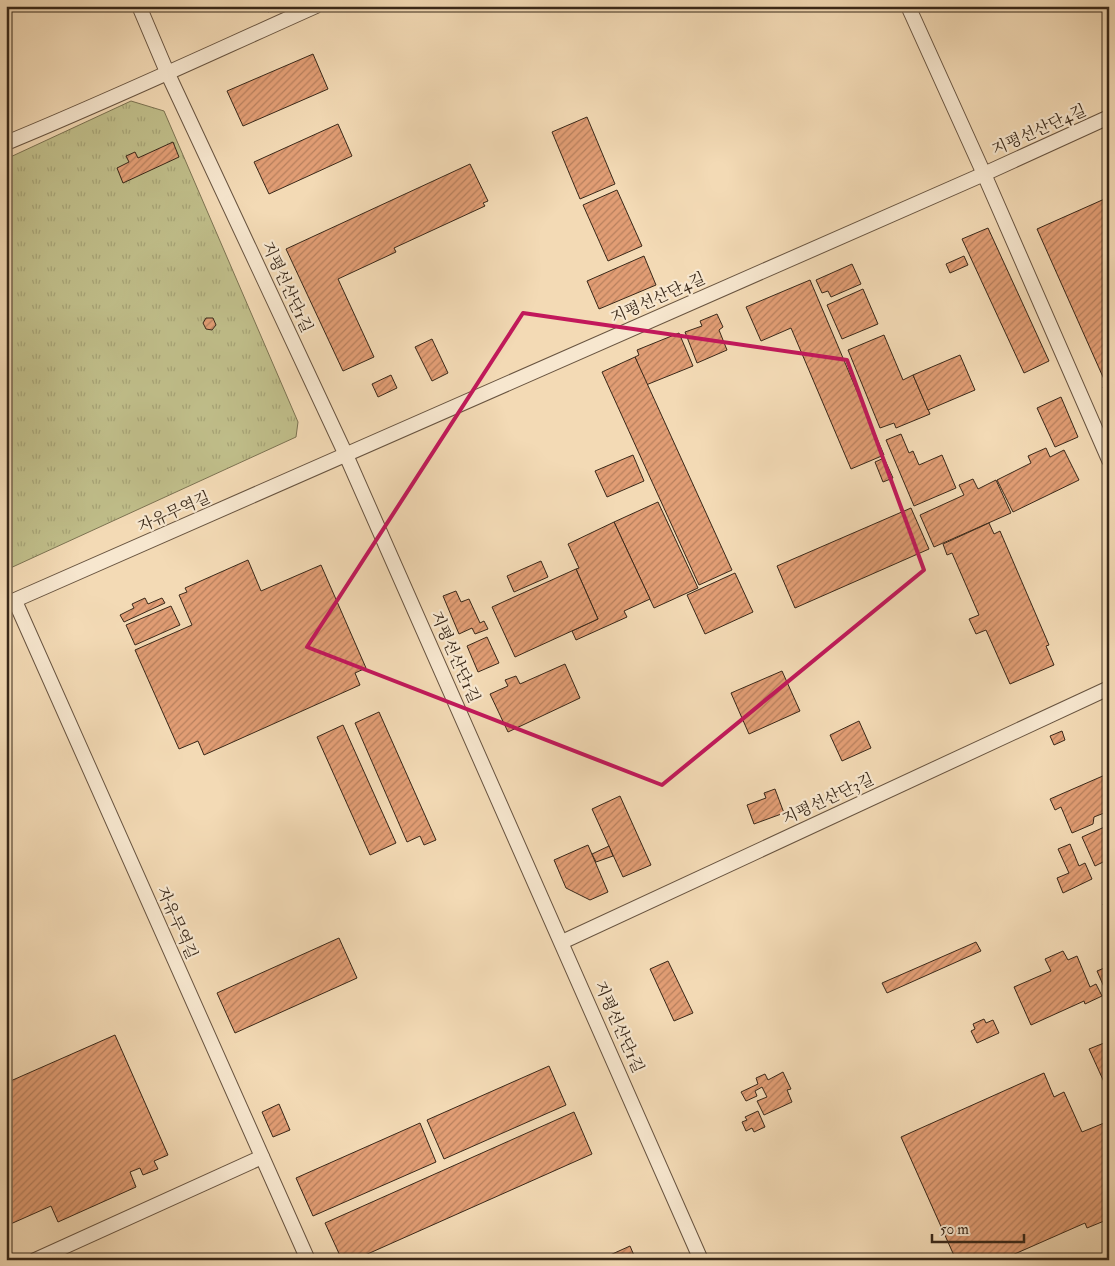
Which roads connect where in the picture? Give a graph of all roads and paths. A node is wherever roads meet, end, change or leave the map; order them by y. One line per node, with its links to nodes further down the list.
1 (139, 6): 4 (street, 지평선산단1길)
2 (316, 6): 4 (street)
3 (908, 6): 7 (street)
4 (167, 72): 6 (street); 8 (street, 지평선산단1길)
5 (1109, 117): 7 (street, 지평선산단4길)
6 (6, 143)
7 (984, 174): 8 (street, 지평선산단4길); 9 (street, 지평선산단4길)
8 (346, 455): 10 (street, 자유무역길); 12 (street, 지평선산단1길)
9 (1109, 460)
10 (10, 602): 13 (street, 자유무역길)
11 (1109, 688): 12 (street, 지평선산단3길)
12 (562, 942): 16 (street, 지평선산단1길)
13 (262, 1157): 14 (street); 15 (street, 자유무역길)
14 (35, 1260)
15 (308, 1260)
16 (701, 1260)

